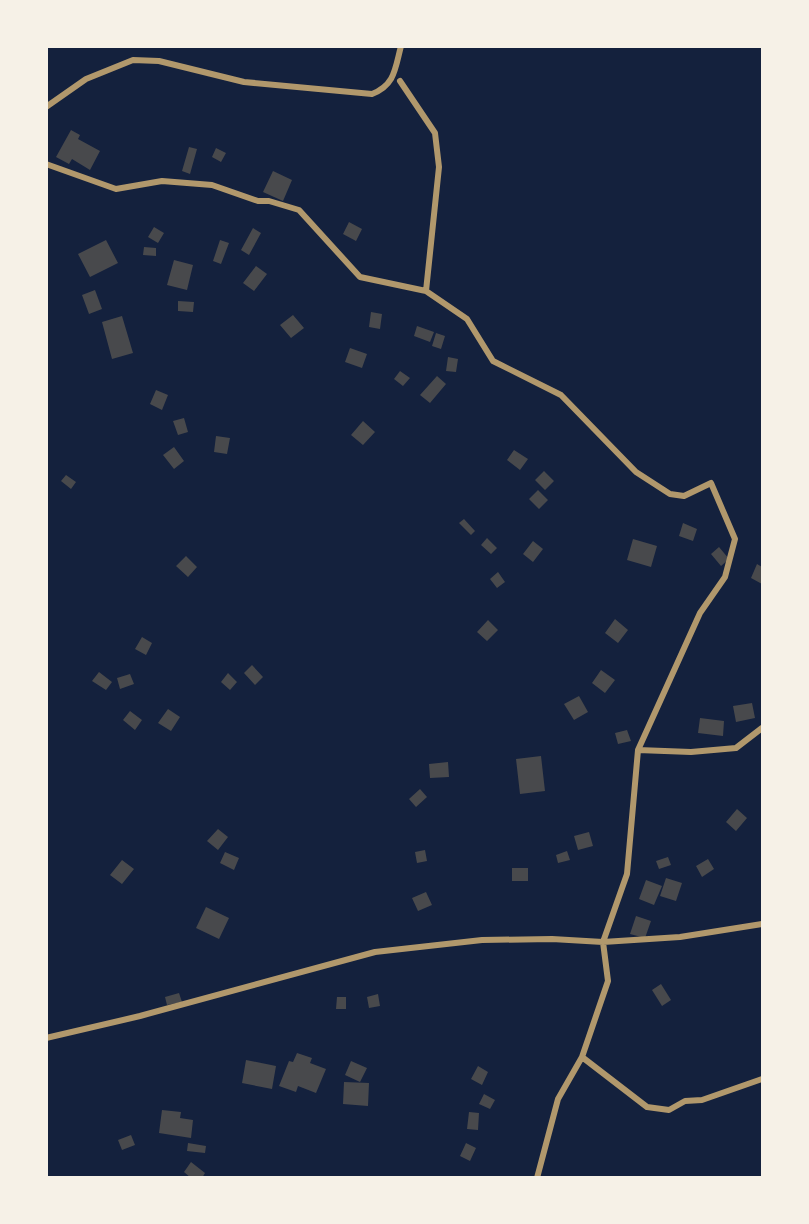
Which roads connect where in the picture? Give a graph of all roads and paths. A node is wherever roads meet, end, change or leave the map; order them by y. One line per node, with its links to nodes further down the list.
1 (401, 46): 3 (street)
2 (400, 81): 5 (street)
3 (46, 107)
4 (46, 164): 5 (street)
5 (426, 291): 7 (street)
6 (762, 728): 7 (street)
7 (638, 750): 9 (street)
8 (762, 924): 9 (street)
9 (603, 942): 10 (street); 11 (street)
10 (46, 1038)
11 (582, 1057): 12 (street); 13 (street)
12 (762, 1079)
13 (537, 1178)

